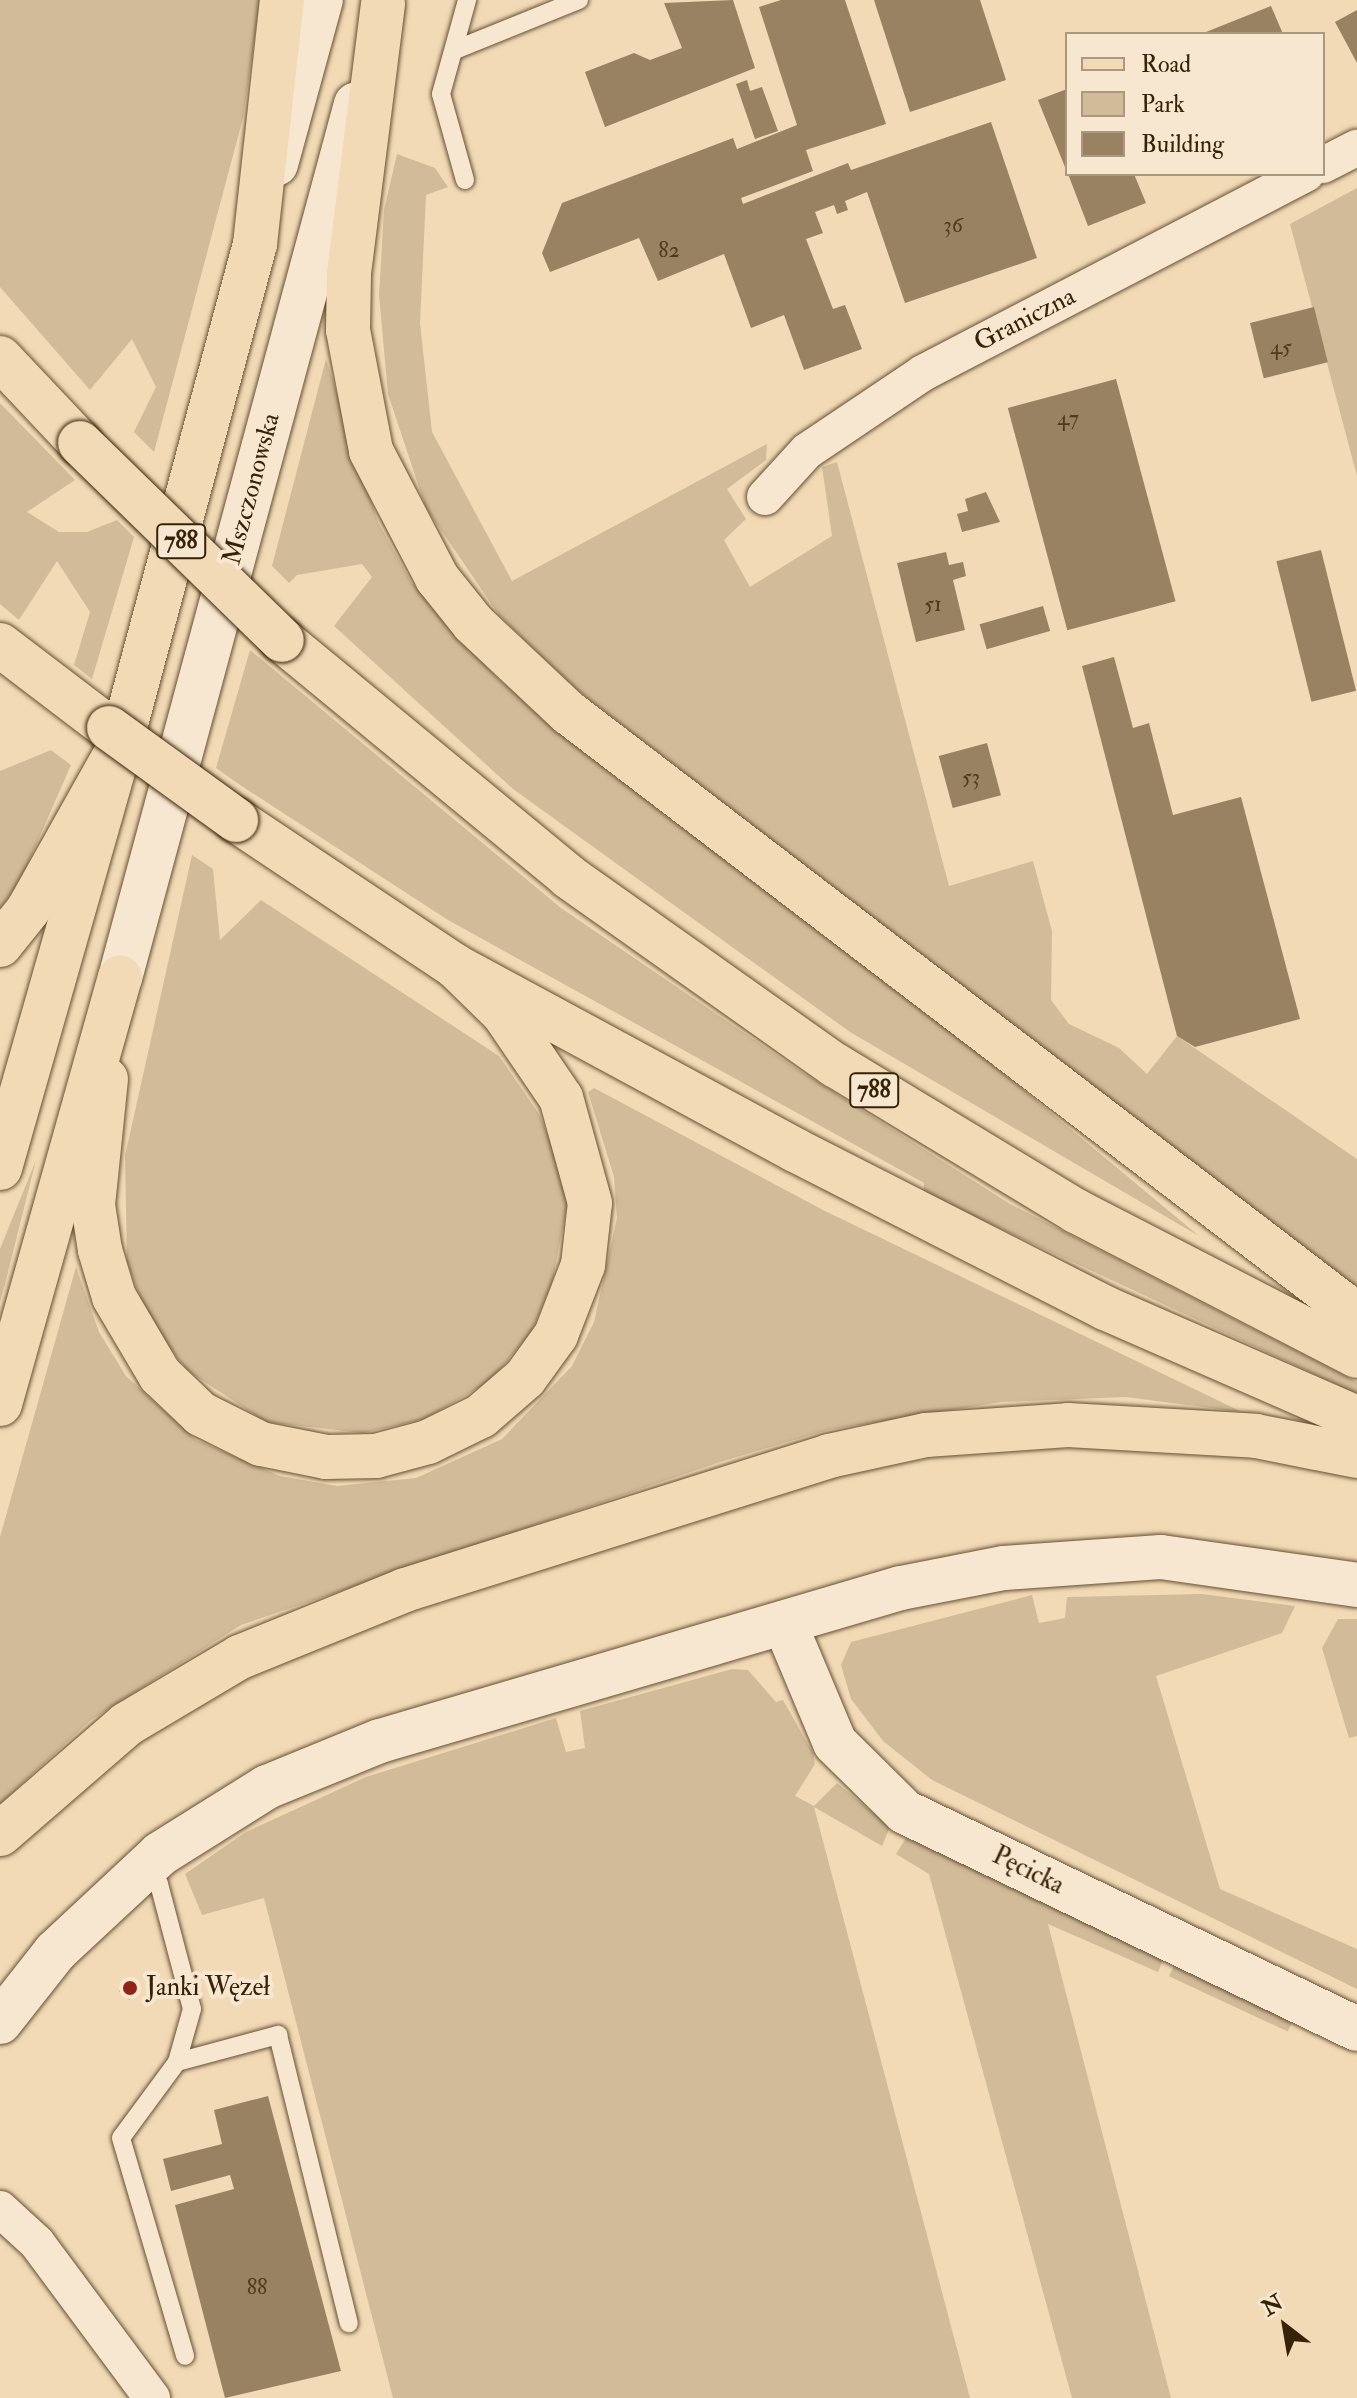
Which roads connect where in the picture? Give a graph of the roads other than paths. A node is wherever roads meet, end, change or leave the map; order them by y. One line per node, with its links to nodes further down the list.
1 (282, 0): 11 (main road)
2 (321, 0): 11 (street)
3 (467, 0): 6 (lane)
4 (579, 0): 6 (lane)
5 (384, 2): 18 (street, Mszczonowska); 20 (main road)
6 (455, 50): 10 (lane)
7 (1357, 148): 8 (street)
8 (1325, 164)
9 (1302, 176): 13 (street, Graniczna)
10 (465, 180)
11 (255, 244): 15 (main road)
12 (0, 358): 21 (main road, 788, bridge)
13 (765, 497)
14 (7, 662): 15 (main road)
15 (114, 737): 16 (main road); 17 (main road, bridge); 19 (main road)
16 (0, 945)
17 (455, 966): 18 (main road); 23 (main road)
18 (120, 978): 22 (main road)
19 (0, 1168)
20 (1357, 1315)
21 (1357, 1356)
22 (0, 1404)
23 (1357, 1418)
24 (1357, 1456): 27 (main road)
25 (1357, 1585): 26 (street)
26 (785, 1624): 28 (street); 30 (street, Pęcicka)
27 (0, 1834)
28 (139, 1871): 29 (street); 31 (lane)
29 (0, 2022)
30 (1357, 2029)
31 (177, 2062): 33 (lane); 34 (lane)
32 (0, 2209): 35 (street)
33 (349, 2323)
34 (185, 2356)
35 (152, 2398)

